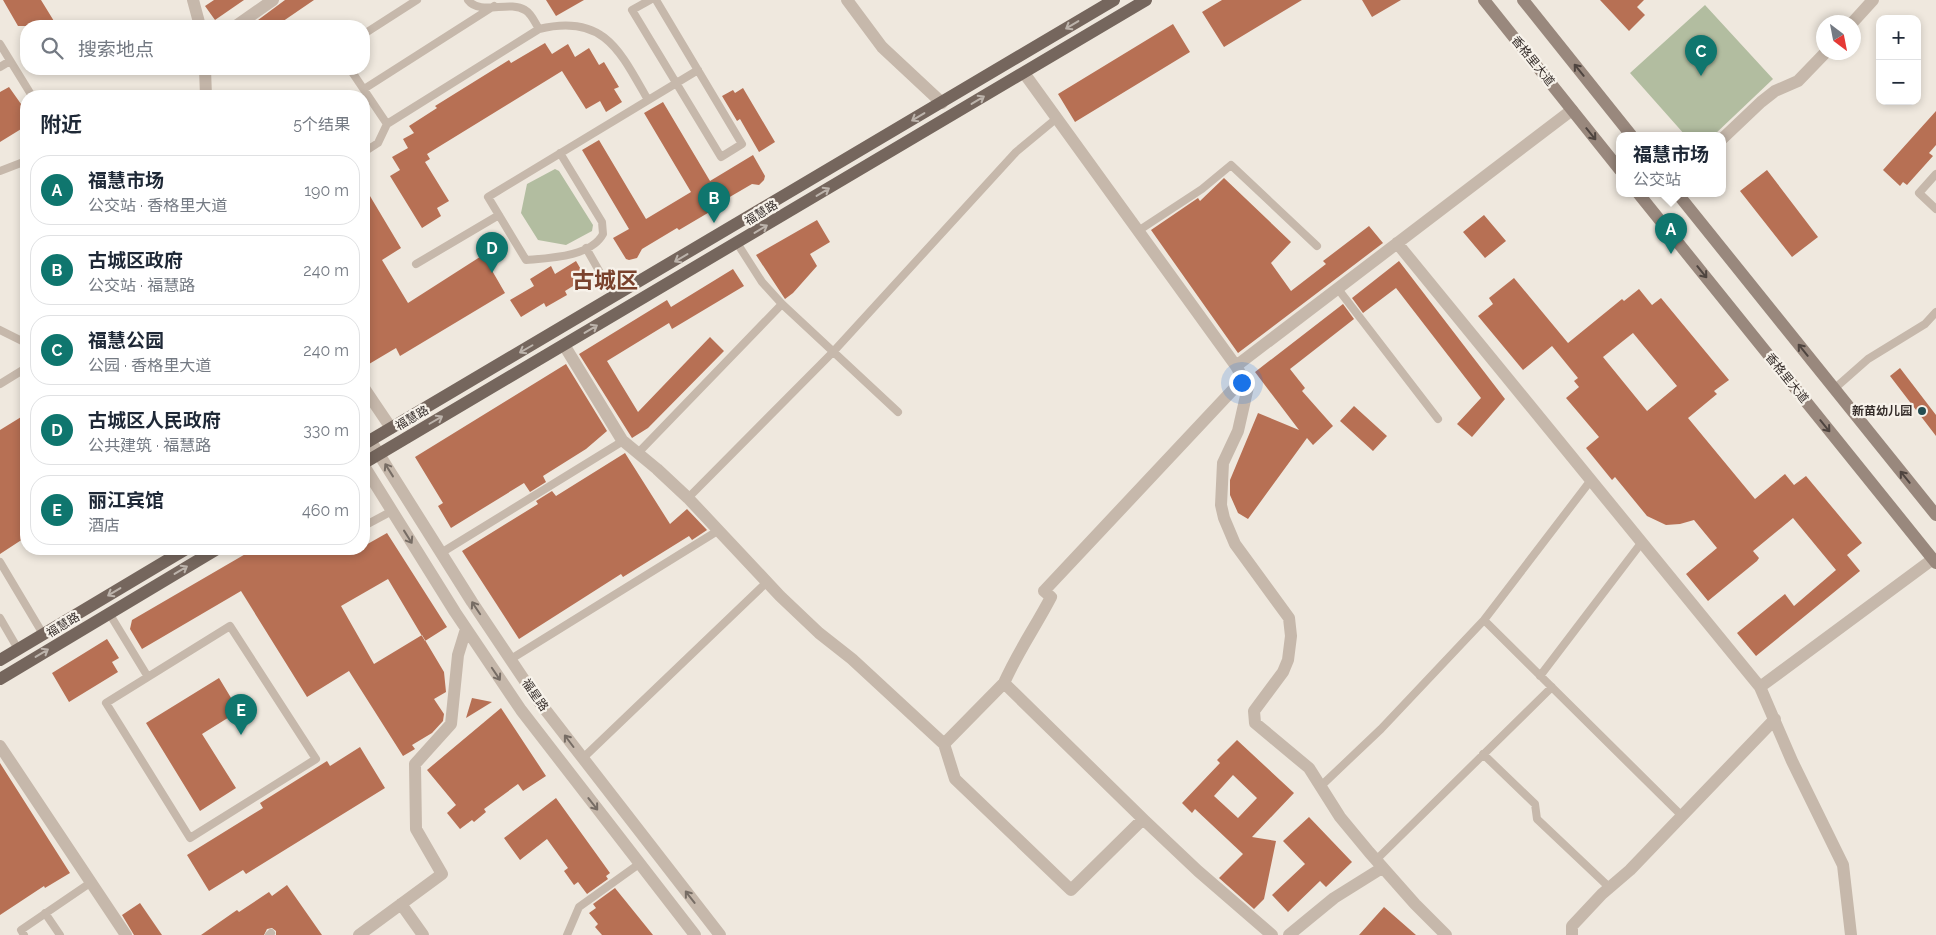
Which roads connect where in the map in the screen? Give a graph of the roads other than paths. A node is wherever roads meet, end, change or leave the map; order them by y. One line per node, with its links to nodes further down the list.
1 (193, 0): 15 (street)
2 (273, 0): 16 (street)
3 (418, 0): 18 (lane)
4 (468, 0): 13 (lane)
5 (650, 0): 27 (lane)
6 (656, 0): 23 (lane)
7 (847, 0): 33 (street)
8 (1114, 0): 33 (main road, 福慧路, one-way to 33)
9 (1146, 0): 24 (main road, 福慧路)
10 (1484, 0): 34 (main road, 香格里大道)
11 (1523, 0): 37 (main road, one-way to 11)
12 (1874, 0): 14 (street)
13 (494, 6): 17 (lane); 28 (lane)
14 (1860, 15)
15 (198, 20)
16 (245, 20)
17 (539, 29): 32 (lane); 36 (lane)
18 (370, 30)
19 (0, 44): 21 (lane)
20 (1818, 60): 38 (street)
21 (10, 61): 22 (lane); 29 (lane)
22 (0, 67)
23 (698, 70): 27 (lane); 27 (lane)
24 (1024, 73): 35 (street); 50 (main road, 福慧路, one-way to 24)
25 (205, 75): 30 (street)
26 (354, 75): 28 (lane)
27 (676, 83): 32 (lane)
28 (364, 89)
29 (28, 90)
30 (206, 90)
31 (370, 98): 36 (lane)
32 (648, 100): 40 (lane)
33 (942, 103): 56 (main road, 福慧路, one-way to 56)
34 (1572, 110): 42 (main road, 香格里大道, one-way to 42); 51 (street)
35 (1057, 118): 49 (street); 62 (lane)
36 (387, 124): 39 (lane)
37 (1629, 132)
38 (1726, 135)
39 (370, 148)
40 (560, 153): 48 (lane); 53 (lane)
41 (20, 163): 43 (lane)
42 (1616, 165)
43 (0, 171)
44 (1936, 174): 47 (lane)
45 (1641, 197): 89 (main road, 香格里大道, one-way to 89)
46 (1680, 197): 67 (main road, one-way to 46)
47 (1936, 209)
48 (499, 215): 53 (lane); 54 (lane)
49 (1138, 231): 52 (lane); 63 (street)
50 (737, 243): 57 (lane); 61 (main road, 福慧路, one-way to 50)
51 (1397, 243): 55 (street); 79 (street)
52 (1317, 246)
53 (586, 248): 56 (lane)
54 (416, 264)
55 (1338, 289): 63 (street); 70 (lane)
56 (614, 297): 71 (main road, 福慧路, one-way to 71)
57 (782, 304): 62 (lane); 75 (lane)
58 (1936, 312): 67 (lane)
59 (0, 330): 60 (lane)
60 (20, 339)
61 (564, 345): 73 (street); 76 (main road, 福慧路, one-way to 61)
62 (833, 352): 69 (lane); 80 (lane)
63 (1236, 366): 65 (street)
64 (20, 372): 66 (lane)
65 (1243, 379): 103 (street); 111 (street)
66 (0, 384)
67 (1834, 389): 82 (main road, one-way to 67)
68 (370, 397): 71 (street)
69 (898, 412)
70 (1438, 420)
71 (391, 428): 72 (main road, 福慧路)
72 (370, 440)
73 (624, 441): 75 (street); 86 (lane)
74 (370, 445): 76 (street, 福星路)
75 (638, 453): 80 (street)
76 (379, 454): 77 (main road, 福慧路); 86 (street, 福星路, one-way to 76)
77 (370, 460)
78 (370, 474): 81 (street, 福星路)
79 (1591, 480): 85 (street); 94 (lane)
80 (688, 498): 84 (street)
81 (392, 511): 83 (lane); 95 (street, 福星路, one-way to 95)
82 (1936, 515)
83 (370, 523)
84 (719, 530): 91 (street); 98 (lane)
85 (1642, 542): 100 (lane); 105 (street)
86 (441, 554): 98 (street, 福星路, one-way to 86)
87 (176, 555): 96 (main road, 福慧路, one-way to 96)
88 (207, 555): 92 (main road, 福慧路, one-way to 88)
89 (1934, 561): 105 (street)
90 (0, 562): 96 (lane)
91 (767, 582): 107 (street); 110 (lane)
92 (109, 613): 101 (lane); 102 (main road, 福慧路, one-way to 92)
93 (0, 618): 97 (lane)
94 (1484, 620): 100 (lane); 111 (lane)
95 (466, 628): 114 (street, 福星路, one-way to 114); 118 (street)
96 (43, 634): 97 (main road, 福慧路)
97 (18, 649): 99 (main road, 福慧路)
98 (510, 659): 110 (street, 福星路, one-way to 98)
99 (0, 660)
100 (1540, 676): 104 (lane)
101 (148, 677): 101 (lane)
102 (0, 678)
103 (1004, 683): 107 (street); 113 (street)
104 (1552, 687): 109 (lane); 112 (lane)
105 (1760, 687): 106 (street)
106 (1774, 719): 112 (street); 132 (street)
107 (944, 744): 113 (street)
108 (0, 746): 116 (street)
109 (1484, 754): 115 (lane); 117 (lane)
110 (582, 758): 127 (street, 福星路, one-way to 110)
111 (1322, 786): 115 (street)
112 (1682, 816): 117 (street)
113 (1143, 819): 128 (street)
114 (639, 864): 125 (lane); 126 (street, 福星路)
115 (1379, 864): 129 (street); 130 (street)
116 (90, 883): 119 (lane); 122 (street)
117 (1610, 888): 131 (street)
118 (401, 904): 123 (street); 124 (street)
119 (46, 913): 120 (lane); 121 (lane)
120 (24, 935)
121 (60, 935)
122 (126, 935)
123 (359, 935)
124 (423, 935)
125 (567, 935)
126 (695, 935)
127 (720, 935)
128 (1272, 935)
129 (1289, 935)
130 (1446, 935)
131 (1572, 935)
132 (1851, 935)

